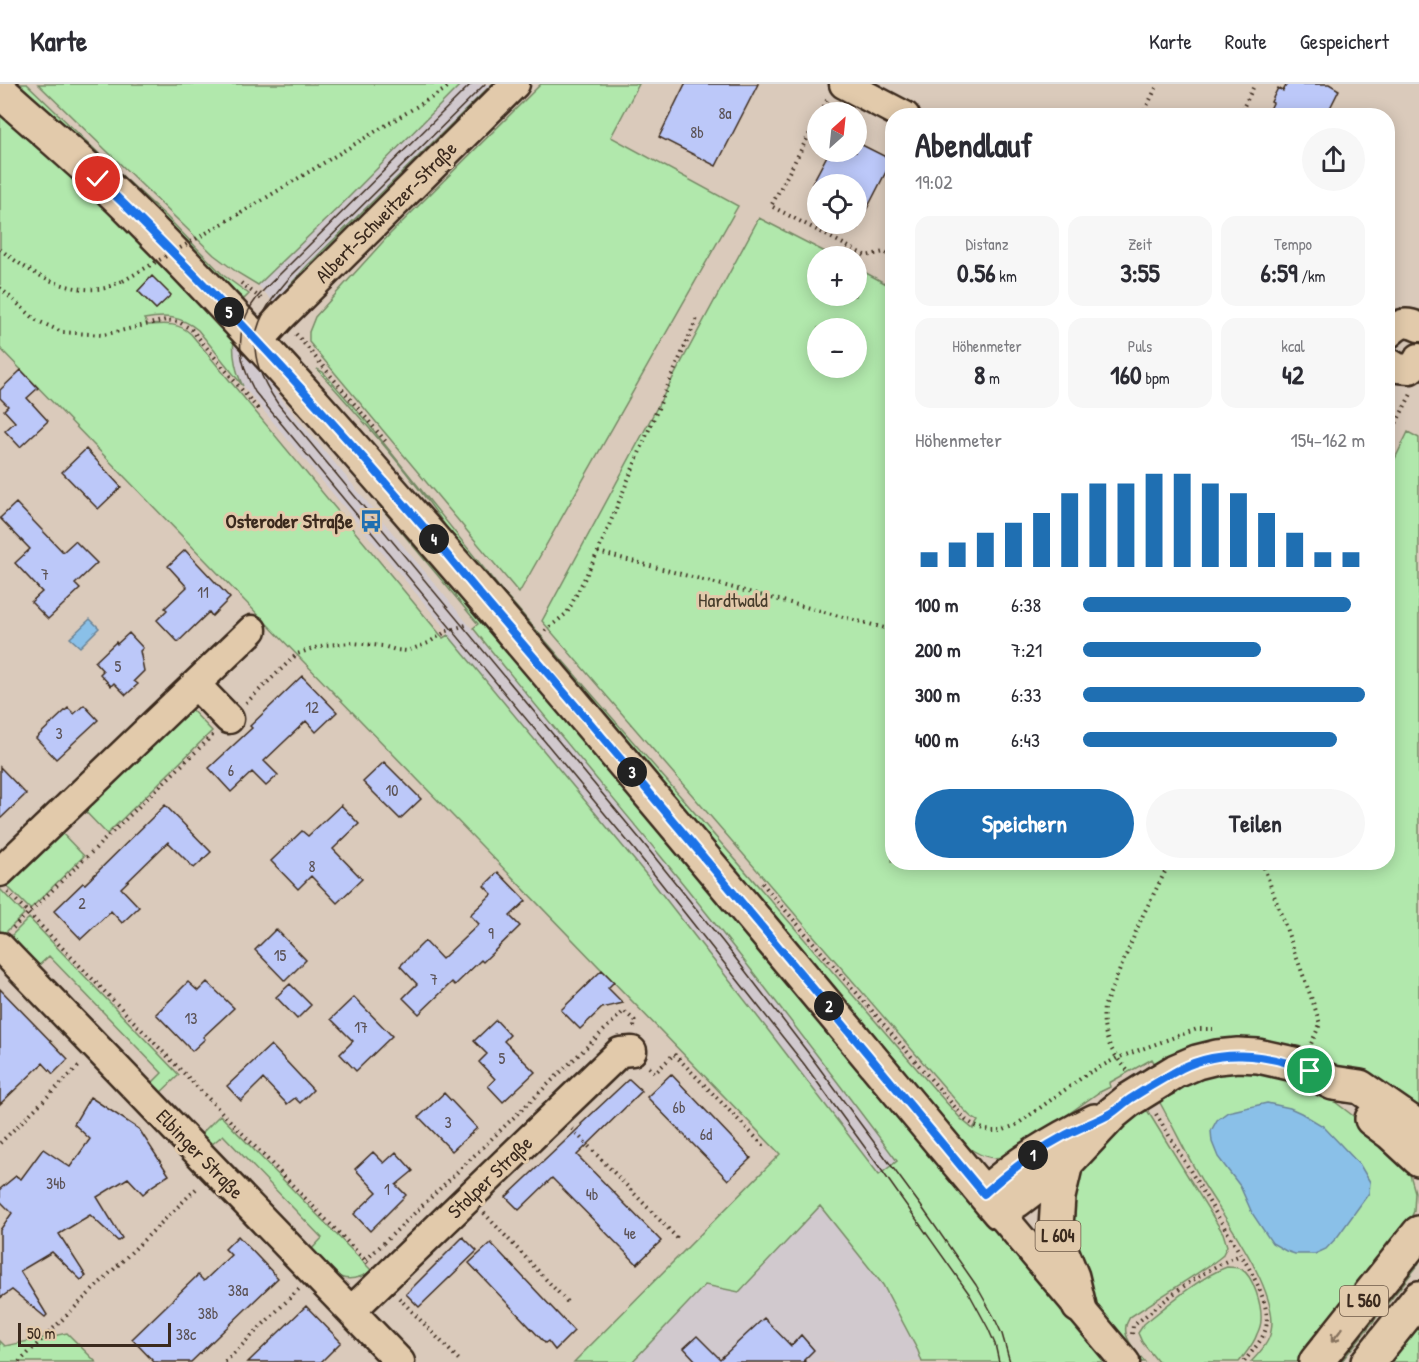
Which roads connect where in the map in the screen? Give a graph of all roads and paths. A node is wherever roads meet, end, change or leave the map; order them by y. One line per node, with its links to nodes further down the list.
1 (451, 84): 11 (path, bridge)
2 (515, 84): 17 (street, Albert-Schweitzer-Straße)
3 (844, 84): 7 (street)
4 (1158, 84): 8 (path)
5 (1255, 84): 9 (path)
6 (0, 92): 17 (main road)
7 (890, 108)
8 (1146, 108)
9 (1243, 108)
10 (807, 139): 12 (path)
11 (0, 249)
12 (885, 253)
13 (0, 288): 21 (path)
14 (698, 316): 23 (path)
15 (1395, 327): 16 (street)
16 (1419, 327)
17 (258, 342): 49 (main road)
18 (1419, 358): 19 (street)
19 (1395, 366)
20 (1415, 386): 22 (path)
21 (256, 407)
22 (1395, 425)
23 (598, 552): 25 (path); 27 (path)
24 (469, 624): 29 (path)
25 (885, 628)
26 (252, 630): 28 (street)
27 (544, 632)
28 (196, 685): 29 (street); 32 (street)
29 (229, 719): 34 (path)
30 (1166, 870): 33 (path)
31 (1265, 870): 36 (path)
32 (4, 882): 34 (path)
33 (768, 891)
34 (28, 914): 35 (path); 53 (path)
35 (4, 940): 38 (street, Elbinger Straße)
36 (1315, 1008)
37 (624, 1011): 53 (path)
38 (97, 1048): 44 (path); 47 (street, Elbinger Straße)
39 (632, 1051): 42 (street, Stolper Straße); 45 (path)
40 (1333, 1083): 41 (main road, L 604, bridge); 43 (main road, L 604); 43 (main road, L 604)
41 (1133, 1109): 46 (main road, L 604); 49 (main road, L 604); 52 (path)
42 (556, 1113): 48 (street, Stolper Straße); 51 (path)
43 (1416, 1141)
44 (0, 1143)
45 (764, 1146)
46 (1066, 1163): 49 (main road, L 604); 57 (main road, L 604)
47 (215, 1170): 54 (street, Elbinger Straße); 60 (path)
48 (469, 1197): 53 (street, Stolper Straße); 56 (path)
49 (991, 1203): 57 (street)
50 (1417, 1232): 65 (main road, L 560, one-way to 65)
51 (680, 1241)
52 (1241, 1255): 59 (path); 64 (path)
53 (374, 1270): 58 (street, Stolper Straße); 63 (path)
54 (315, 1273): 58 (street, Elbinger Straße); 61 (path)
55 (1419, 1298): 66 (main road, L 560)
56 (570, 1305)
57 (1079, 1306): 59 (street)
58 (351, 1311): 62 (street, Elbinger Straße)
59 (1130, 1351)
60 (20, 1362)
61 (225, 1362)
62 (400, 1362)
63 (461, 1362)
64 (1244, 1362)
65 (1316, 1362)
66 (1368, 1362)

